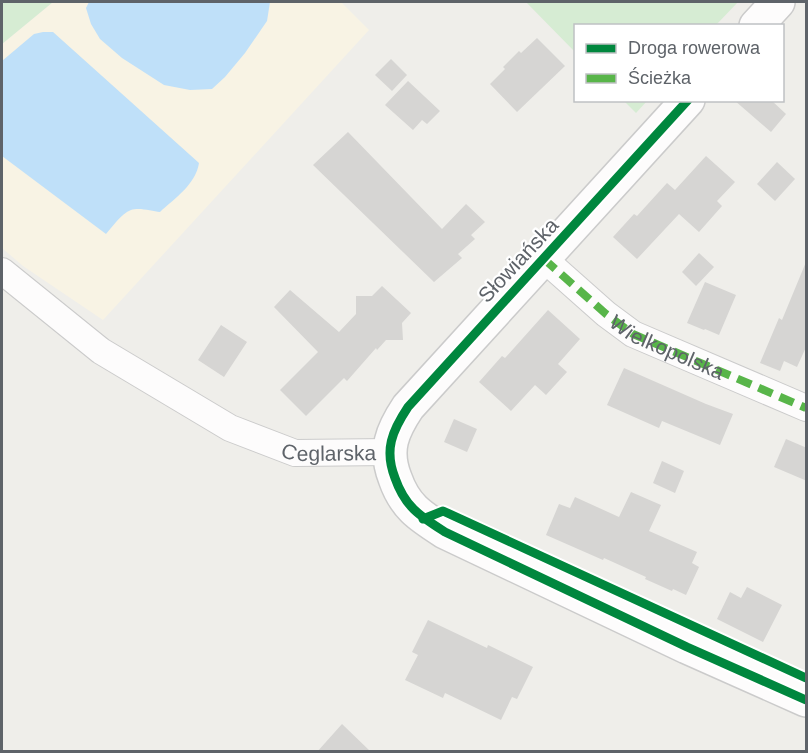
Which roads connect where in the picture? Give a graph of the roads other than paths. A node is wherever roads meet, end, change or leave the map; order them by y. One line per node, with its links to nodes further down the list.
1 (778, 2): 2 (street)
2 (758, 24)
3 (686, 102): 4 (street, Słowiańska)
4 (544, 259): 6 (street, Wielkopolska); 7 (street, Słowiańska)
5 (2, 271): 7 (street, Ceglarska)
6 (807, 408)
7 (389, 452): 8 (street, Ceglarska)
8 (807, 700)

